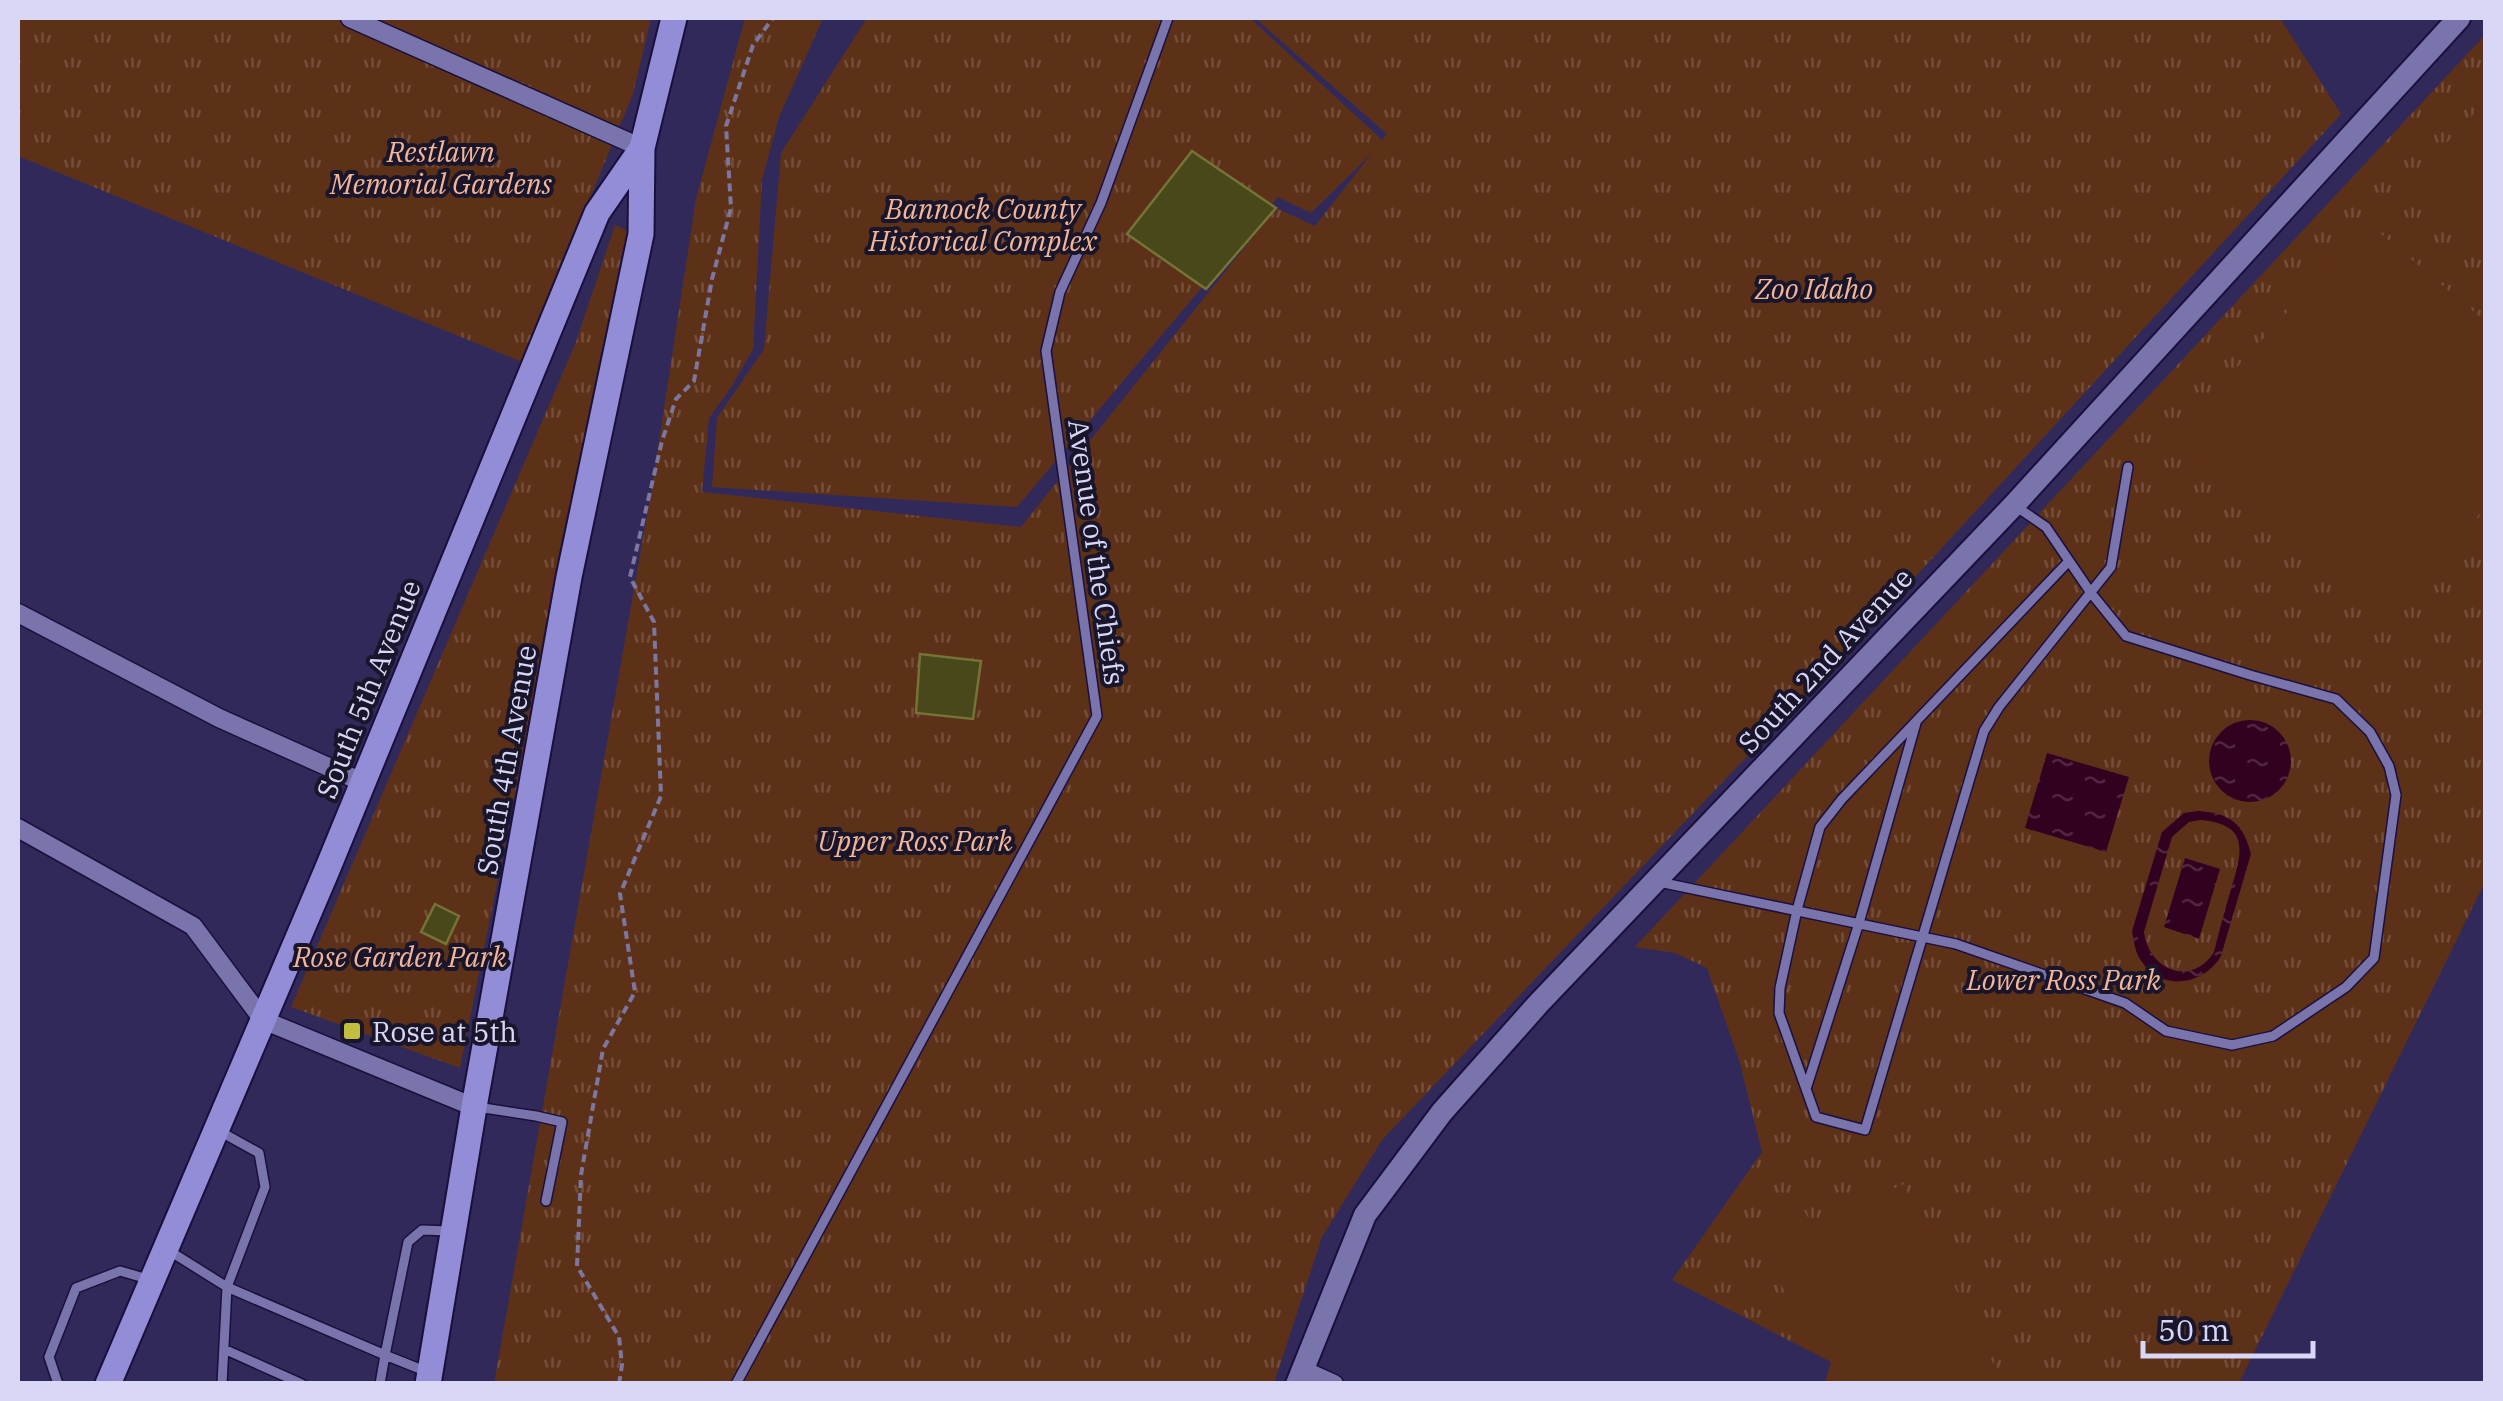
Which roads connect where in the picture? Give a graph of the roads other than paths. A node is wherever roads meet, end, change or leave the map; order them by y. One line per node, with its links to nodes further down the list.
1 (350, 18): 5 (street)
2 (674, 18): 5 (main road, South 5th Avenue)
3 (1168, 18): 36 (lane, Avenue of the Chiefs)
4 (2459, 18): 7 (street, South 2nd Avenue)
5 (642, 148): 12 (main road, South 5th Avenue); 20 (main road, South 4th Avenue)
6 (2128, 468): 9 (lane)
7 (2014, 504): 8 (lane); 14 (street, South 2nd Avenue)
8 (2070, 561): 9 (lane); 11 (lane)
9 (2091, 593): 17 (lane); 17 (lane)
10 (18, 613): 12 (street)
11 (1916, 721): 15 (lane); 16 (lane)
12 (362, 782): 18 (main road, South 5th Avenue)
13 (18, 828): 18 (street)
14 (1657, 882): 15 (lane); 29 (street, South 2nd Avenue)
15 (1797, 910): 16 (lane); 19 (lane)
16 (1859, 923): 17 (lane); 19 (lane)
17 (1922, 936): 19 (lane)
18 (263, 1020): 20 (street); 21 (main road, South 5th Avenue)
19 (1806, 1089)
20 (474, 1106): 22 (lane); 23 (main road, South 4th Avenue)
21 (216, 1129): 24 (main road, South 5th Avenue); 26 (lane)
22 (546, 1202)
23 (453, 1231): 28 (lane); 30 (main road, South 4th Avenue)
24 (166, 1248): 25 (main road, South 5th Avenue); 26 (lane)
25 (152, 1280): 31 (main road, South 5th Avenue); 32 (lane)
26 (227, 1287): 27 (lane); 28 (lane)
27 (224, 1349): 33 (lane); 34 (lane)
28 (384, 1355): 30 (lane); 35 (lane)
29 (1300, 1377): 37 (street)
30 (429, 1378)
31 (116, 1380)
32 (58, 1384)
33 (222, 1384)
34 (302, 1384)
35 (380, 1384)
36 (736, 1384)
37 (1334, 1384)

